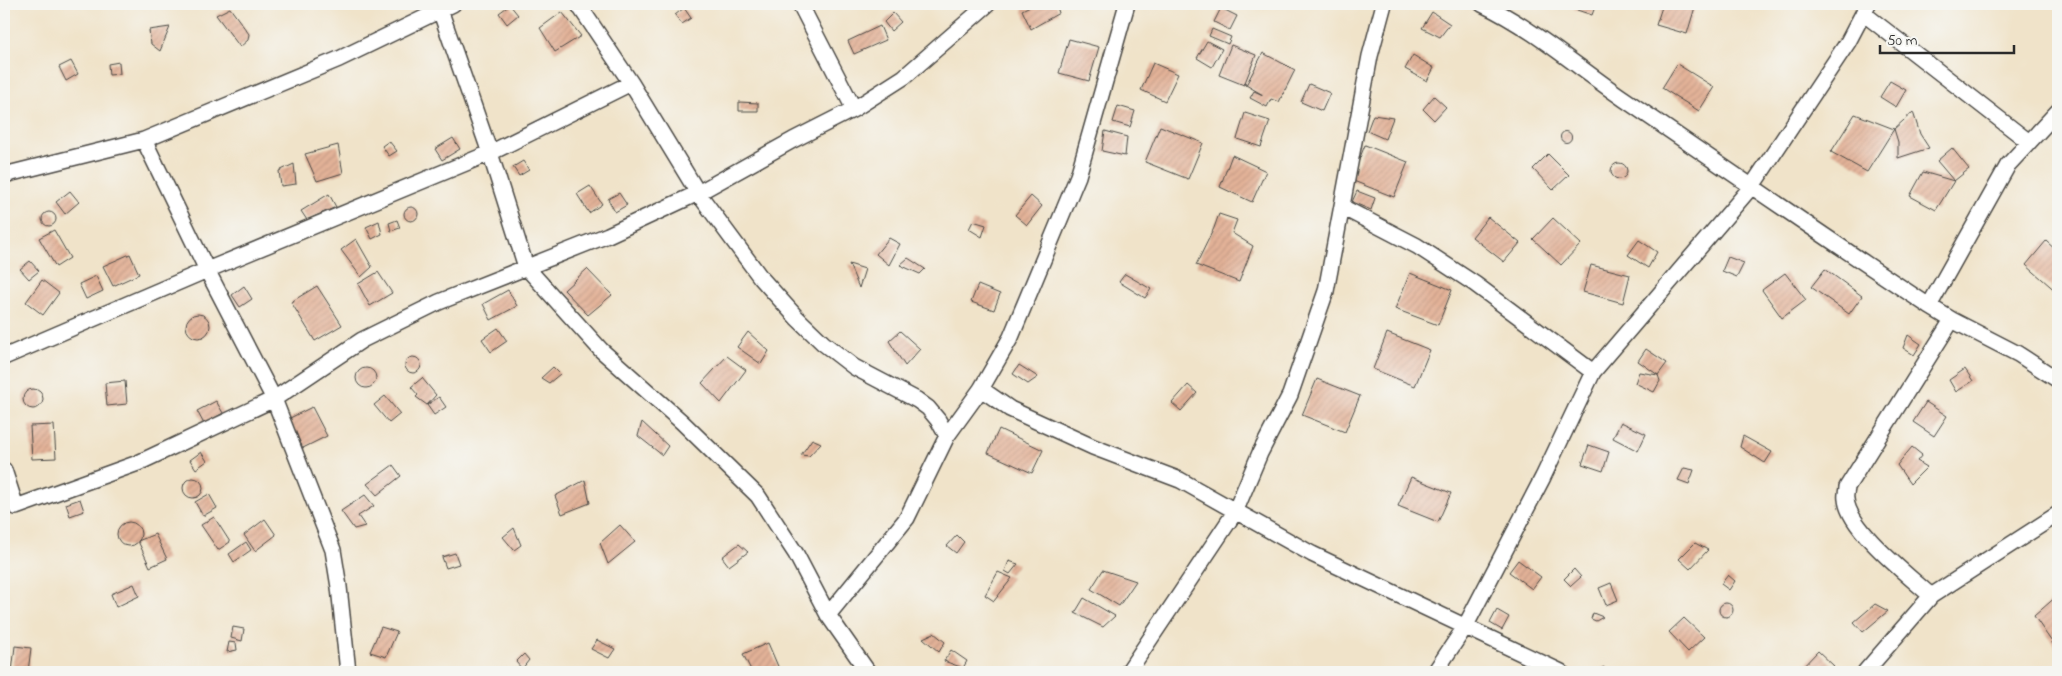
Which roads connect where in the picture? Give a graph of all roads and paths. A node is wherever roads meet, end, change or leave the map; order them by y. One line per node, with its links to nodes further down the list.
1 (578, 4): 9 (street)
2 (800, 4): 10 (street)
3 (988, 4): 10 (street)
4 (1127, 4): 26 (street)
5 (1384, 4): 18 (street)
6 (1482, 4): 16 (street)
7 (444, 5): 12 (street); 14 (street)
8 (1865, 8): 13 (street); 16 (street)
9 (631, 83): 14 (street); 17 (street)
10 (854, 109): 17 (street)
11 (2058, 111): 13 (street)
12 (144, 140): 15 (street); 20 (street)
13 (2029, 142): 21 (street)
14 (490, 153): 19 (street); 20 (street)
15 (4, 175)
16 (1752, 186): 21 (street); 24 (street)
17 (698, 193): 19 (street); 28 (street)
18 (1342, 207): 24 (street); 31 (street)
19 (526, 266): 27 (street); 34 (street)
20 (207, 270): 23 (street); 27 (street)
21 (1929, 306): 22 (street)
22 (1952, 320): 25 (street); 33 (street)
23 (4, 358)
24 (1594, 372): 35 (street)
25 (2058, 380)
26 (981, 389): 28 (street); 31 (street)
27 (274, 399): 30 (street); 36 (street)
28 (947, 436): 34 (street)
29 (4, 470): 30 (street)
30 (10, 509)
31 (1235, 512): 35 (street); 38 (street)
32 (2058, 514): 33 (street)
33 (1931, 596): 41 (street)
34 (828, 615): 37 (street)
35 (1465, 627): 39 (street); 40 (street)
36 (348, 672)
37 (868, 672)
38 (1128, 672)
39 (1435, 672)
40 (1561, 672)
41 (1865, 672)

